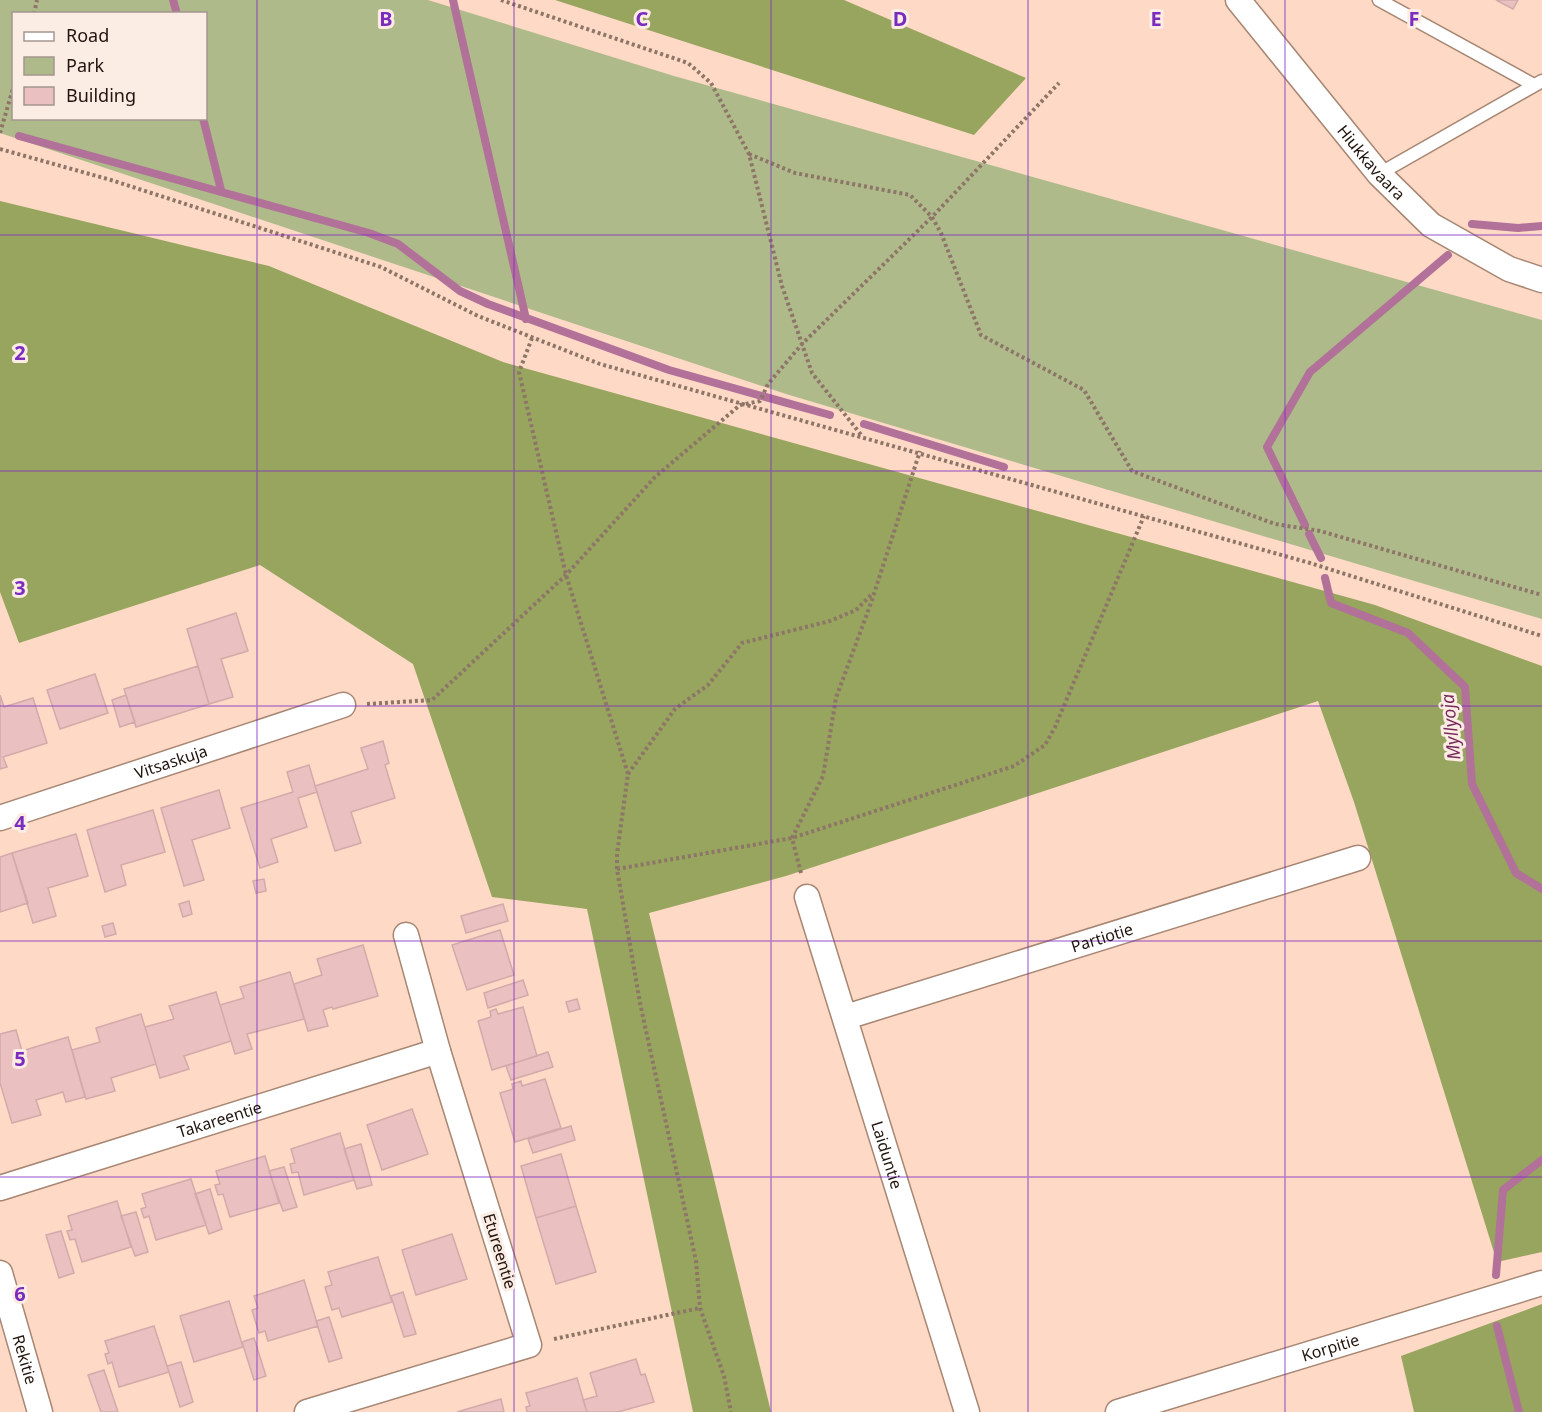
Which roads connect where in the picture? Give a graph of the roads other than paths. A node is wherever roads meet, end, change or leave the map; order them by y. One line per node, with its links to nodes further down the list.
1 (1378, 0): 3 (lane)
2 (1240, 1): 4 (street, Hiukkavaara)
3 (1538, 83): 4 (lane)
4 (1379, 174): 5 (street, Hiukkavaara)
5 (1542, 280)
6 (343, 705): 7 (street, Vitsaskuja)
7 (0, 818)
8 (1358, 858): 11 (street, Partiotie)
9 (807, 897): 11 (street, Laiduntie)
10 (406, 935): 12 (street, Etureentie)
11 (846, 1017): 18 (street, Laiduntie)
12 (438, 1051): 13 (street, Takareentie); 17 (street, Etureentie)
13 (0, 1188)
14 (0, 1273): 16 (street, Rekitie)
15 (1542, 1283): 19 (street, Korpitie)
16 (40, 1412)
17 (307, 1412)
18 (967, 1412)
19 (1118, 1412)

